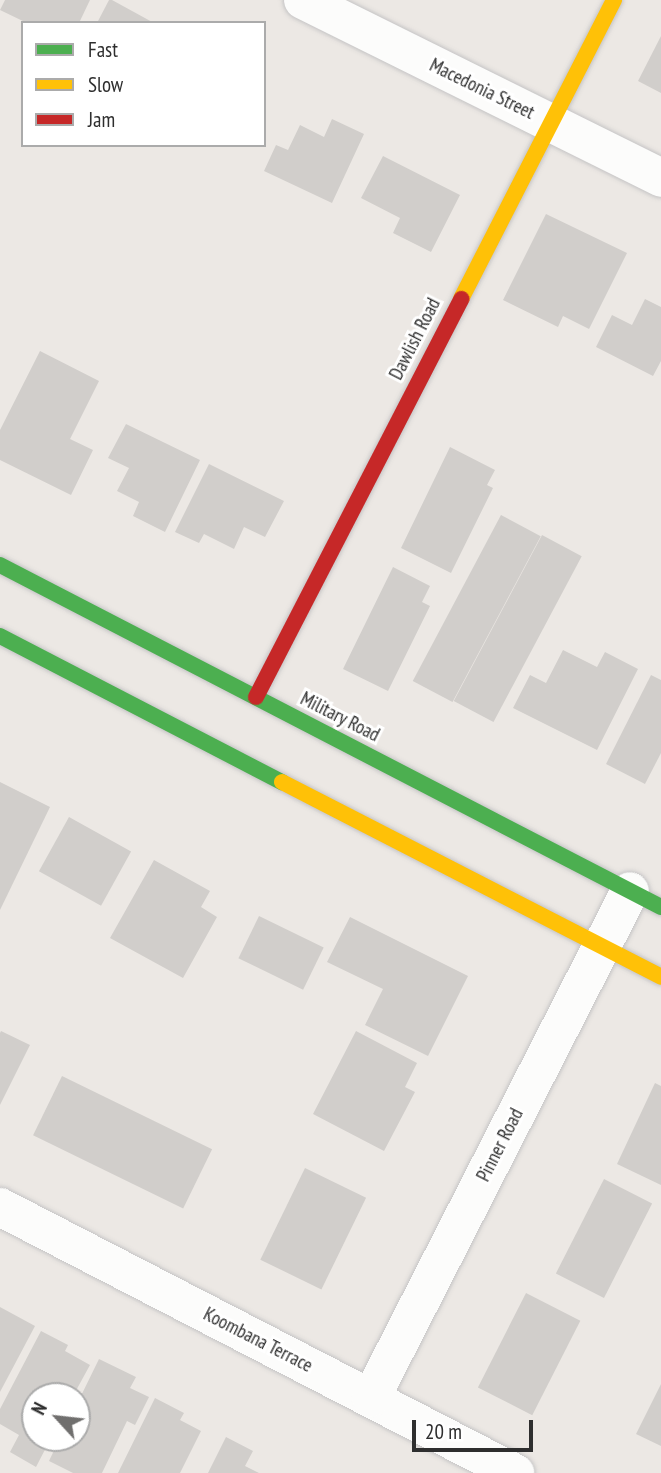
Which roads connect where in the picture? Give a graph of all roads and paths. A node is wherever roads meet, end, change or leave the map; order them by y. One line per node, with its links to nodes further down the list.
1 (303, 0): 3 (street, Macedonia Street)
2 (614, 0): 3 (street, Dawlish Road)
3 (550, 122): 4 (street, Macedonia Street); 7 (street, Dawlish Road)
4 (661, 178)
5 (0, 565): 7 (street, Military Road)
6 (0, 636): 9 (street)
7 (256, 697): 8 (street, Military Road)
8 (645, 899): 9 (street, Pinner Road)
9 (602, 946): 10 (street); 12 (street, Pinner Road)
10 (661, 977)
11 (0, 1207): 12 (street, Koombana Terrace)
12 (371, 1398): 13 (street, Koombana Terrace)
13 (515, 1473)

